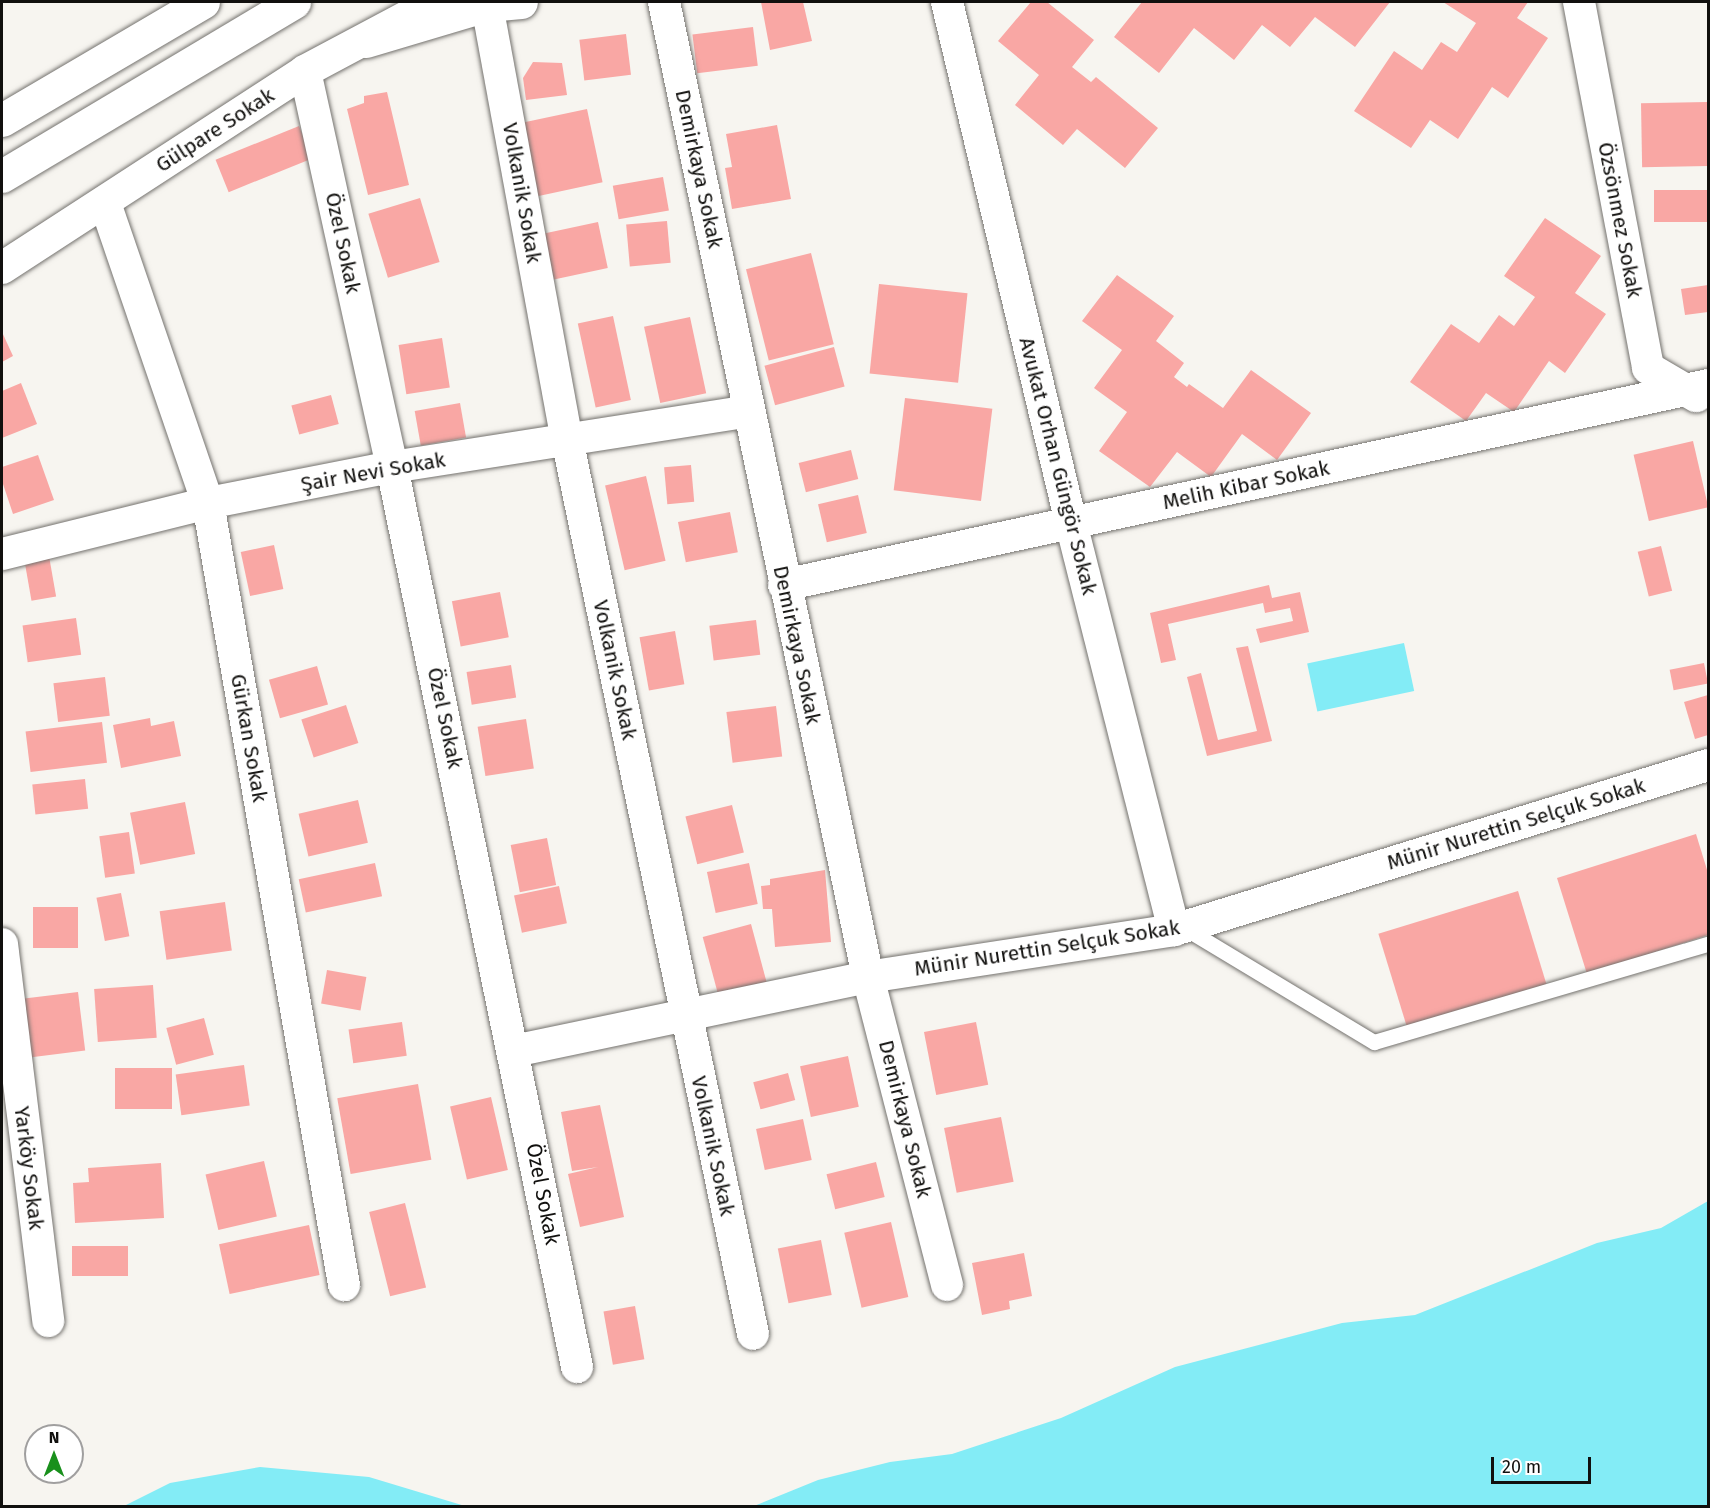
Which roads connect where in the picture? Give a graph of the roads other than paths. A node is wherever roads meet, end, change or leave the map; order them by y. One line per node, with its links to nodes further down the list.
1 (203, 2): 11 (main road)
2 (294, 2): 12 (main road)
3 (435, 2): 9 (street, Gülpare Sokak)
4 (521, 2): 8 (main road)
5 (664, 2): 16 (street, Demirkaya Sokak)
6 (947, 2): 20 (street, Avukat Orhan Güngör Sokak)
7 (1579, 2): 15 (street, Özsönmez Sokak)
8 (487, 5): 9 (main road); 17 (street, Volkanik Sokak)
9 (366, 41): 10 (street, Gülpare Sokak)
10 (305, 71): 13 (street, Gülpare Sokak); 18 (street, Özel Sokak)
11 (2, 120)
12 (2, 176)
13 (105, 203): 14 (street, Gülpare Sokak); 19 (street, Gürkan Sokak)
14 (2, 268)
15 (1702, 393): 20 (street, Melih Kibar Sokak)
16 (748, 411): 17 (street, Şair Nevi Sokak); 22 (street, Demirkaya Sokak)
17 (567, 439): 18 (street, Şair Nevi Sokak); 28 (street, Volkanik Sokak)
18 (392, 467): 19 (street, Şair Nevi Sokak); 29 (street, Özel Sokak)
19 (208, 503): 21 (street, Şair Nevi Sokak); 30 (street, Gürkan Sokak)
20 (1071, 523): 22 (street, Melih Kibar Sokak); 24 (street, Avukat Orhan Güngör Sokak)
21 (2, 554)
22 (784, 585): 27 (street, Demirkaya Sokak)
23 (1708, 765): 24 (street, Münir Nurettin Selçuk Sokak)
24 (1178, 929): 25 (lane); 27 (street, Münir Nurettin Selçuk Sokak)
25 (1708, 944)
26 (2, 946): 32 (street, Yarköy Sokak)
27 (868, 976): 28 (street, Münir Nurettin Selçuk Sokak); 31 (street, Demirkaya Sokak)
28 (686, 1017): 29 (street, Münir Nurettin Selçuk Sokak); 33 (street, Volkanik Sokak)
29 (514, 1051): 34 (street, Özel Sokak)
30 (344, 1285)
31 (946, 1285)
32 (48, 1321)
33 (753, 1334)
34 (577, 1367)

